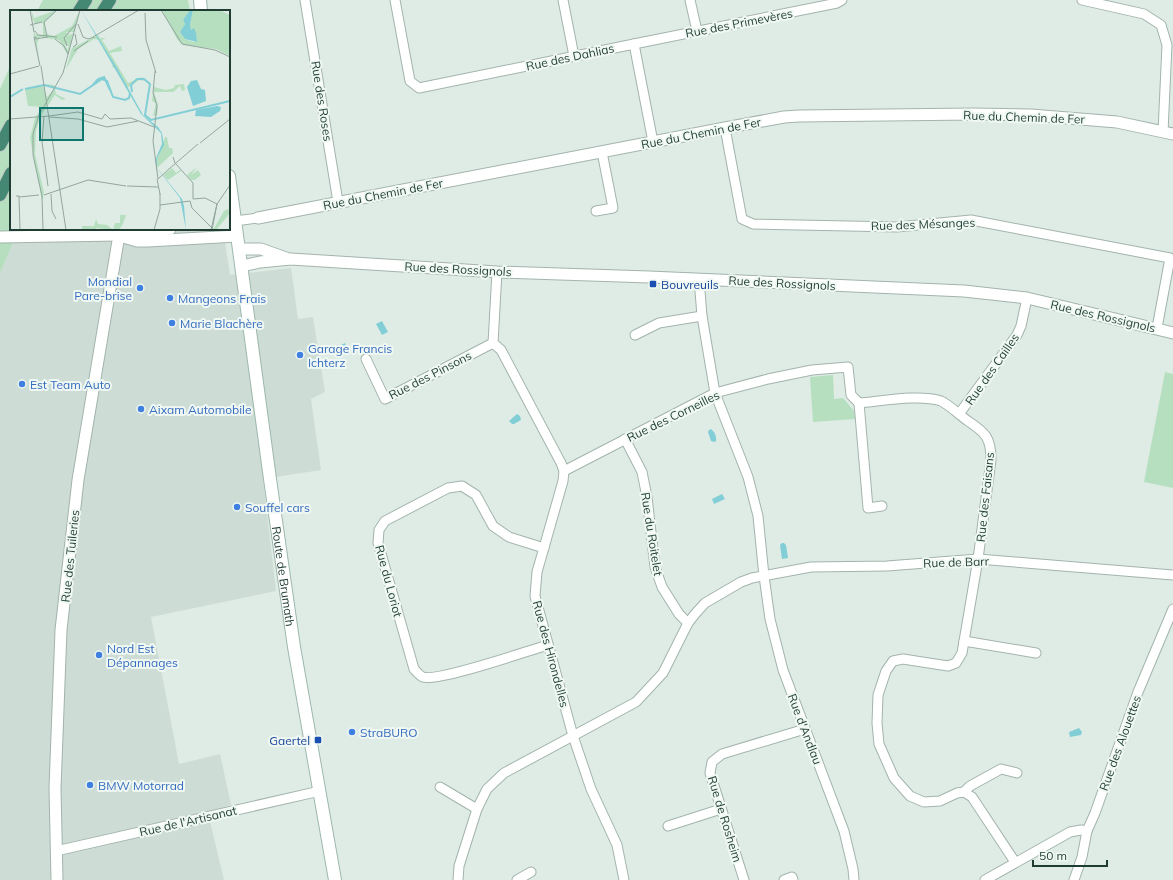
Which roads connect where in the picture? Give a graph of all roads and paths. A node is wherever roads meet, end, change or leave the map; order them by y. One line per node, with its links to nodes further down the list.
1 (86, 0): 10 (highway)
2 (110, 0): 11 (highway)
3 (200, 0): 12 (main road)
4 (305, 0): 25 (street, Rue des Roses)
5 (395, 0): 15 (street, Rue des Dahlias)
6 (563, 0): 15 (street)
7 (690, 0): 13 (street)
8 (842, 0): 13 (street, Rue des Primevères)
9 (1082, 0): 18 (street)
10 (80, 10)
11 (104, 10)
12 (201, 10)
13 (696, 31): 14 (street, Rue des Primevères)
14 (634, 44): 15 (street, Rue des Dahlias); 19 (street)
15 (574, 56)
16 (10, 128): 20 (highway)
17 (725, 128): 18 (street, Rue du Chemin de Fer); 19 (street, Rue du Chemin de Fer); 34 (street, Rue des Mésanges)
18 (1168, 133)
19 (653, 142): 21 (street, Rue du Chemin de Fer)
20 (0, 145)
21 (602, 152): 25 (street, Rue du Chemin de Fer); 26 (street)
22 (10, 176): 24 (highway)
23 (230, 191): 28 (main road, Route de Brumath)
24 (0, 195)
25 (338, 202): 27 (street, Rue du Chemin de Fer)
26 (596, 211)
27 (258, 218): 28 (street, Rue du Chemin de Fer)
28 (232, 221): 31 (main road, Route de Brumath)
29 (162, 230): 30 (street)
30 (119, 235): 31 (street); 32 (street); 71 (street, Rue des Tuileries)
31 (237, 236): 33 (main road, Route de Brumath)
32 (0, 237)
33 (239, 249): 35 (street, Rue des Rossignols); 36 (main road, Route de Brumath)
34 (1171, 258): 41 (street, Rue des Mésanges)
35 (291, 259): 36 (street, Rue des Rossignols); 37 (street, Rue des Rossignols)
36 (242, 266): 65 (main road, Route de Brumath)
37 (497, 272): 38 (street, Rue des Rossignols); 44 (street)
38 (699, 279): 39 (street, Rue des Rossignols); 40 (street, Rue d'Andlau)
39 (1027, 298): 41 (street, Rue des Rossignols); 48 (street, Rue des Cailles)
40 (702, 316): 43 (street); 46 (street, Rue d'Andlau)
41 (1157, 328): 42 (street, Rue des Rossignols)
42 (1173, 333)
43 (635, 335)
44 (493, 343): 45 (street, Rue des Pinsons); 50 (street)
45 (366, 359)
46 (715, 393): 47 (street, Rue des Corneilles); 49 (street, Rue des Corneilles); 55 (street, Rue d'Andlau)
47 (859, 404): 48 (street, Rue des Faisans); 51 (street)
48 (960, 414): 53 (street, Rue des Faisans)
49 (625, 439): 50 (street, Rue des Corneilles); 57 (street, Rue du Roitelet)
50 (564, 471): 52 (street, Rue des Hirondelles)
51 (882, 506)
52 (544, 548): 59 (street, Rue des Hirondelles); 59 (street, Rue du Loriot)
53 (978, 559): 54 (street, Rue de Barr); 55 (street, Rue de Barr); 58 (street, Rue des Faisans)
54 (1173, 575)
55 (764, 576): 57 (street, Rue de Barr); 61 (street, Rue d'Andlau)
56 (1173, 609): 70 (street, Rue des Alouettes)
57 (688, 623): 62 (street, Rue de Barr)
58 (964, 641): 60 (street); 66 (street, Rue des Faisans)
59 (548, 645): 62 (street, Rue des Hirondelles)
60 (1036, 653)
61 (805, 728): 68 (street, Rue de Rosheim); 82 (street, Rue d'Andlau)
62 (573, 736): 67 (street, Rue de Barr); 78 (street, Rue des Hirondelles)
63 (1017, 773): 66 (street)
64 (440, 787): 67 (street)
65 (320, 791): 71 (street, Rue de l'Artisanat); 75 (main road, Route de Brumath)
66 (964, 792): 72 (street)
67 (477, 809): 76 (street, Rue de Barr)
68 (721, 809): 69 (street); 79 (street, Rue de Rosheim)
69 (668, 826)
70 (1087, 831): 72 (street); 84 (street, Rue des Alouettes)
71 (56, 851): 74 (street, Rue des Tuileries)
72 (1015, 862): 83 (street)
73 (531, 872): 77 (street)
74 (57, 880)
75 (335, 880)
76 (458, 880)
77 (517, 880)
78 (624, 880)
79 (744, 880)
80 (784, 880): 81 (street)
81 (793, 880)
82 (854, 880)
83 (984, 880)
84 (1074, 880)

